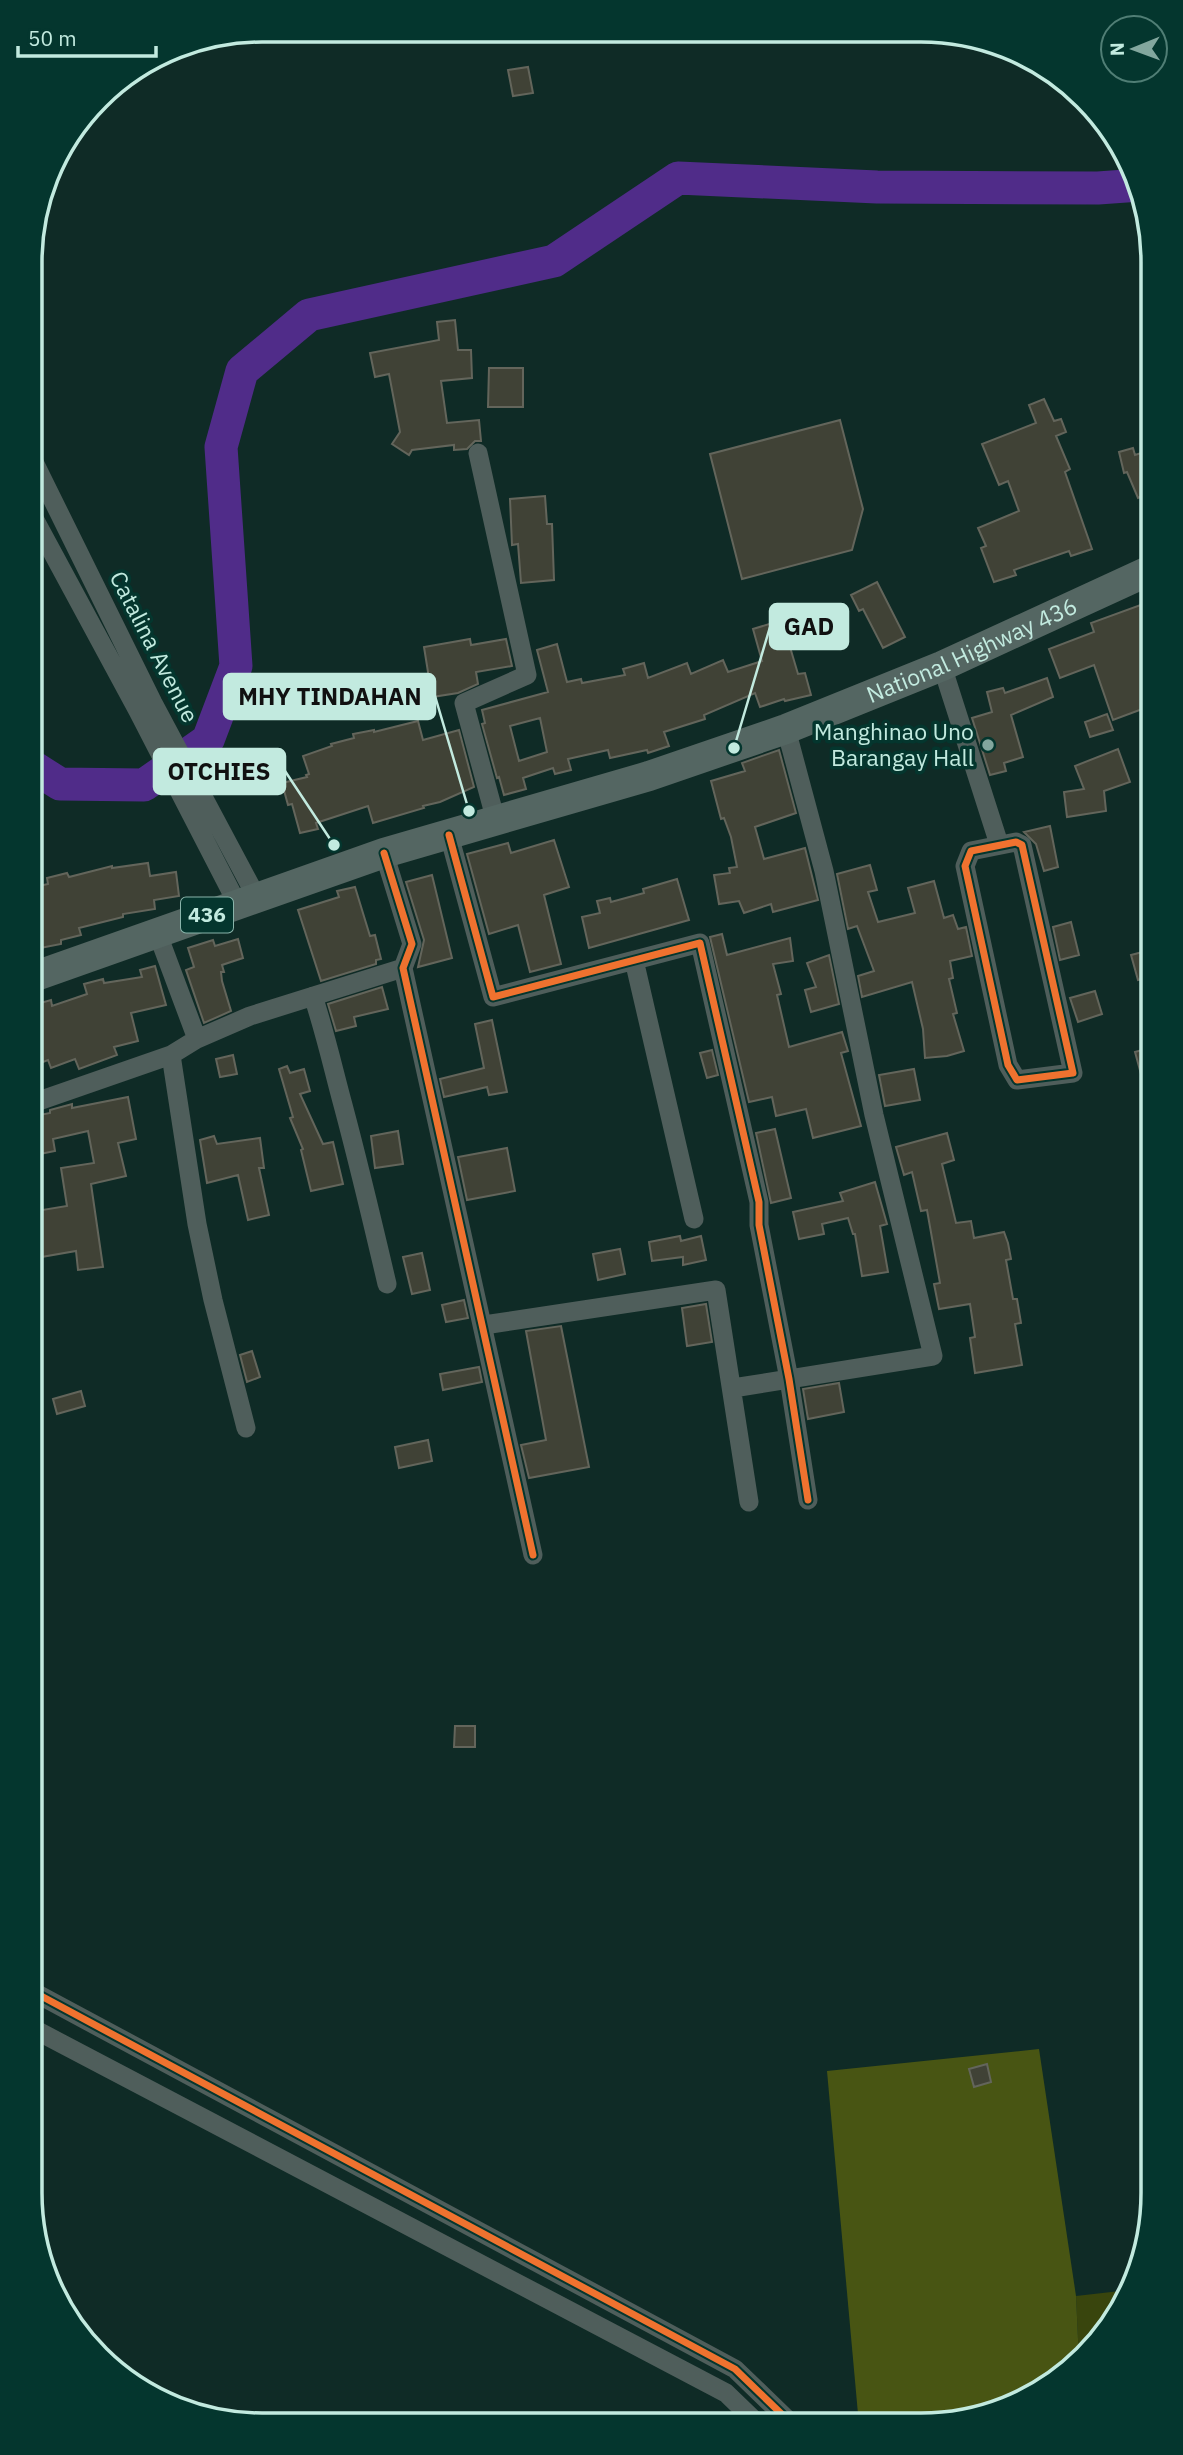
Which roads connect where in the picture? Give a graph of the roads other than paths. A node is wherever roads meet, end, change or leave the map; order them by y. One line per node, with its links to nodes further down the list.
1 (478, 453): 8 (street)
2 (42, 480): 6 (street, Catalina Avenue)
3 (42, 531): 6 (street, Catalina Avenue)
4 (1141, 575): 5 (main road, National Highway 436 / 436)
5 (942, 666): 7 (main road, National Highway 436 / 436); 10 (street)
6 (145, 707): 12 (street, Catalina Avenue)
7 (786, 729): 8 (main road, National Highway 436 / 436); 24 (street)
8 (496, 821): 9 (main road, National Highway 436 / 436)
9 (449, 835): 11 (main road, National Highway 436 / 436); 14 (street)
10 (999, 844): 10 (street)
11 (384, 853): 12 (main road, National Highway 436 / 436); 15 (street)
12 (248, 902): 13 (main road, National Highway 436 / 436)
13 (157, 932): 16 (main road, National Highway 436 / 436); 18 (street)
14 (634, 960): 21 (street); 24 (street)
15 (403, 968): 17 (street); 23 (street)
16 (42, 974)
17 (313, 996): 18 (street); 22 (street)
18 (197, 1039): 19 (street)
19 (171, 1055): 20 (street); 26 (street)
20 (42, 1100)
21 (694, 1219)
22 (387, 1284)
23 (484, 1325): 25 (street); 29 (street)
24 (789, 1379): 25 (street); 27 (street)
25 (733, 1388): 28 (street)
26 (246, 1428)
27 (808, 1500)
28 (749, 1502)
29 (533, 1555)
30 (42, 1996): 33 (street)
31 (42, 2033): 32 (street)
32 (747, 2413)
33 (781, 2413)

